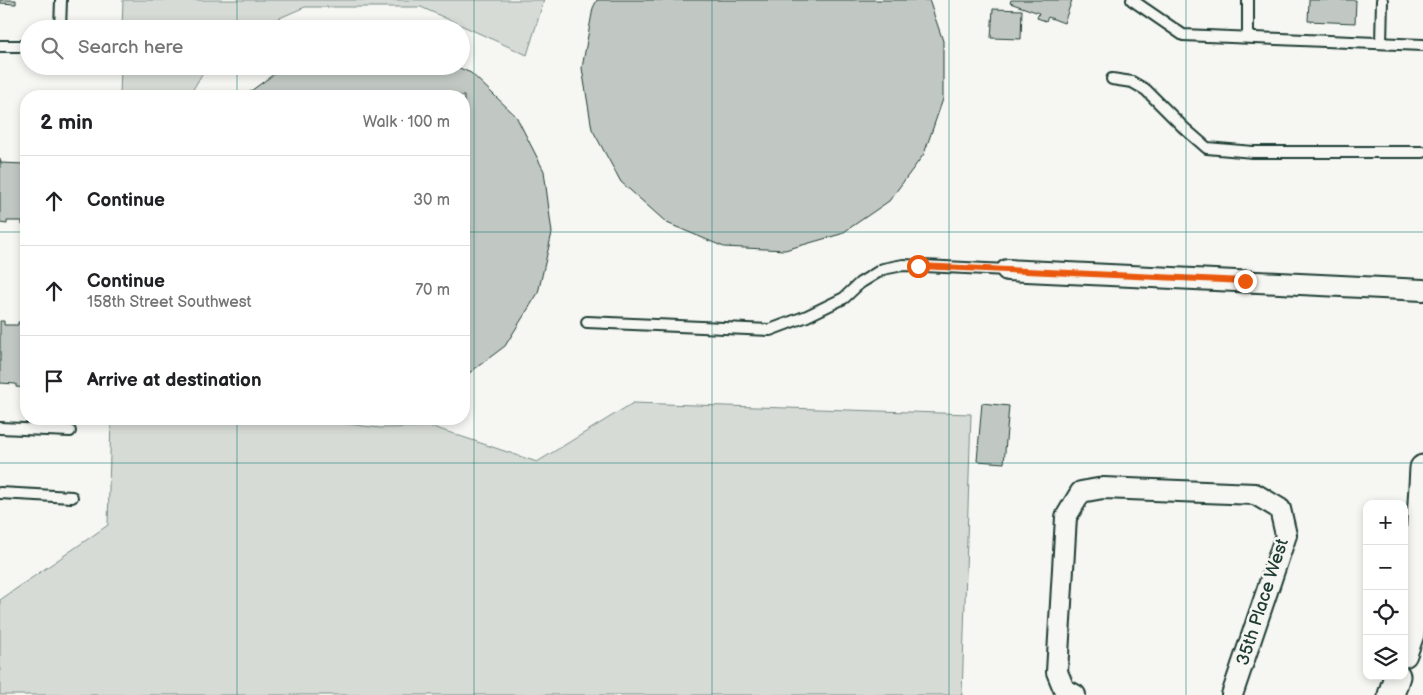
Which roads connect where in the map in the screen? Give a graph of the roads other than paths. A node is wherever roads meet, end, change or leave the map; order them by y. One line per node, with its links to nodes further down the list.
1 (61, 0): 5 (lane)
2 (1132, 0): 6 (lane)
3 (1248, 0): 6 (lane)
4 (1382, 0): 7 (lane)
5 (60, 20)
6 (1248, 37): 7 (lane)
7 (1381, 43): 8 (lane)
8 (1423, 45)
9 (0, 46): 10 (lane)
10 (20, 46)
11 (1112, 79): 12 (lane)
12 (1423, 152)
13 (1007, 270): 14 (street); 15 (lane)
14 (1423, 290)
15 (587, 322)
16 (0, 428): 17 (lane)
17 (70, 431)
18 (1423, 468): 21 (street)
19 (0, 493): 20 (lane)
20 (72, 497)
21 (1413, 640)
22 (1396, 680): 25 (street)
23 (1070, 692): 24 (street, 35th Place West)
24 (1232, 695)
25 (1391, 695)

